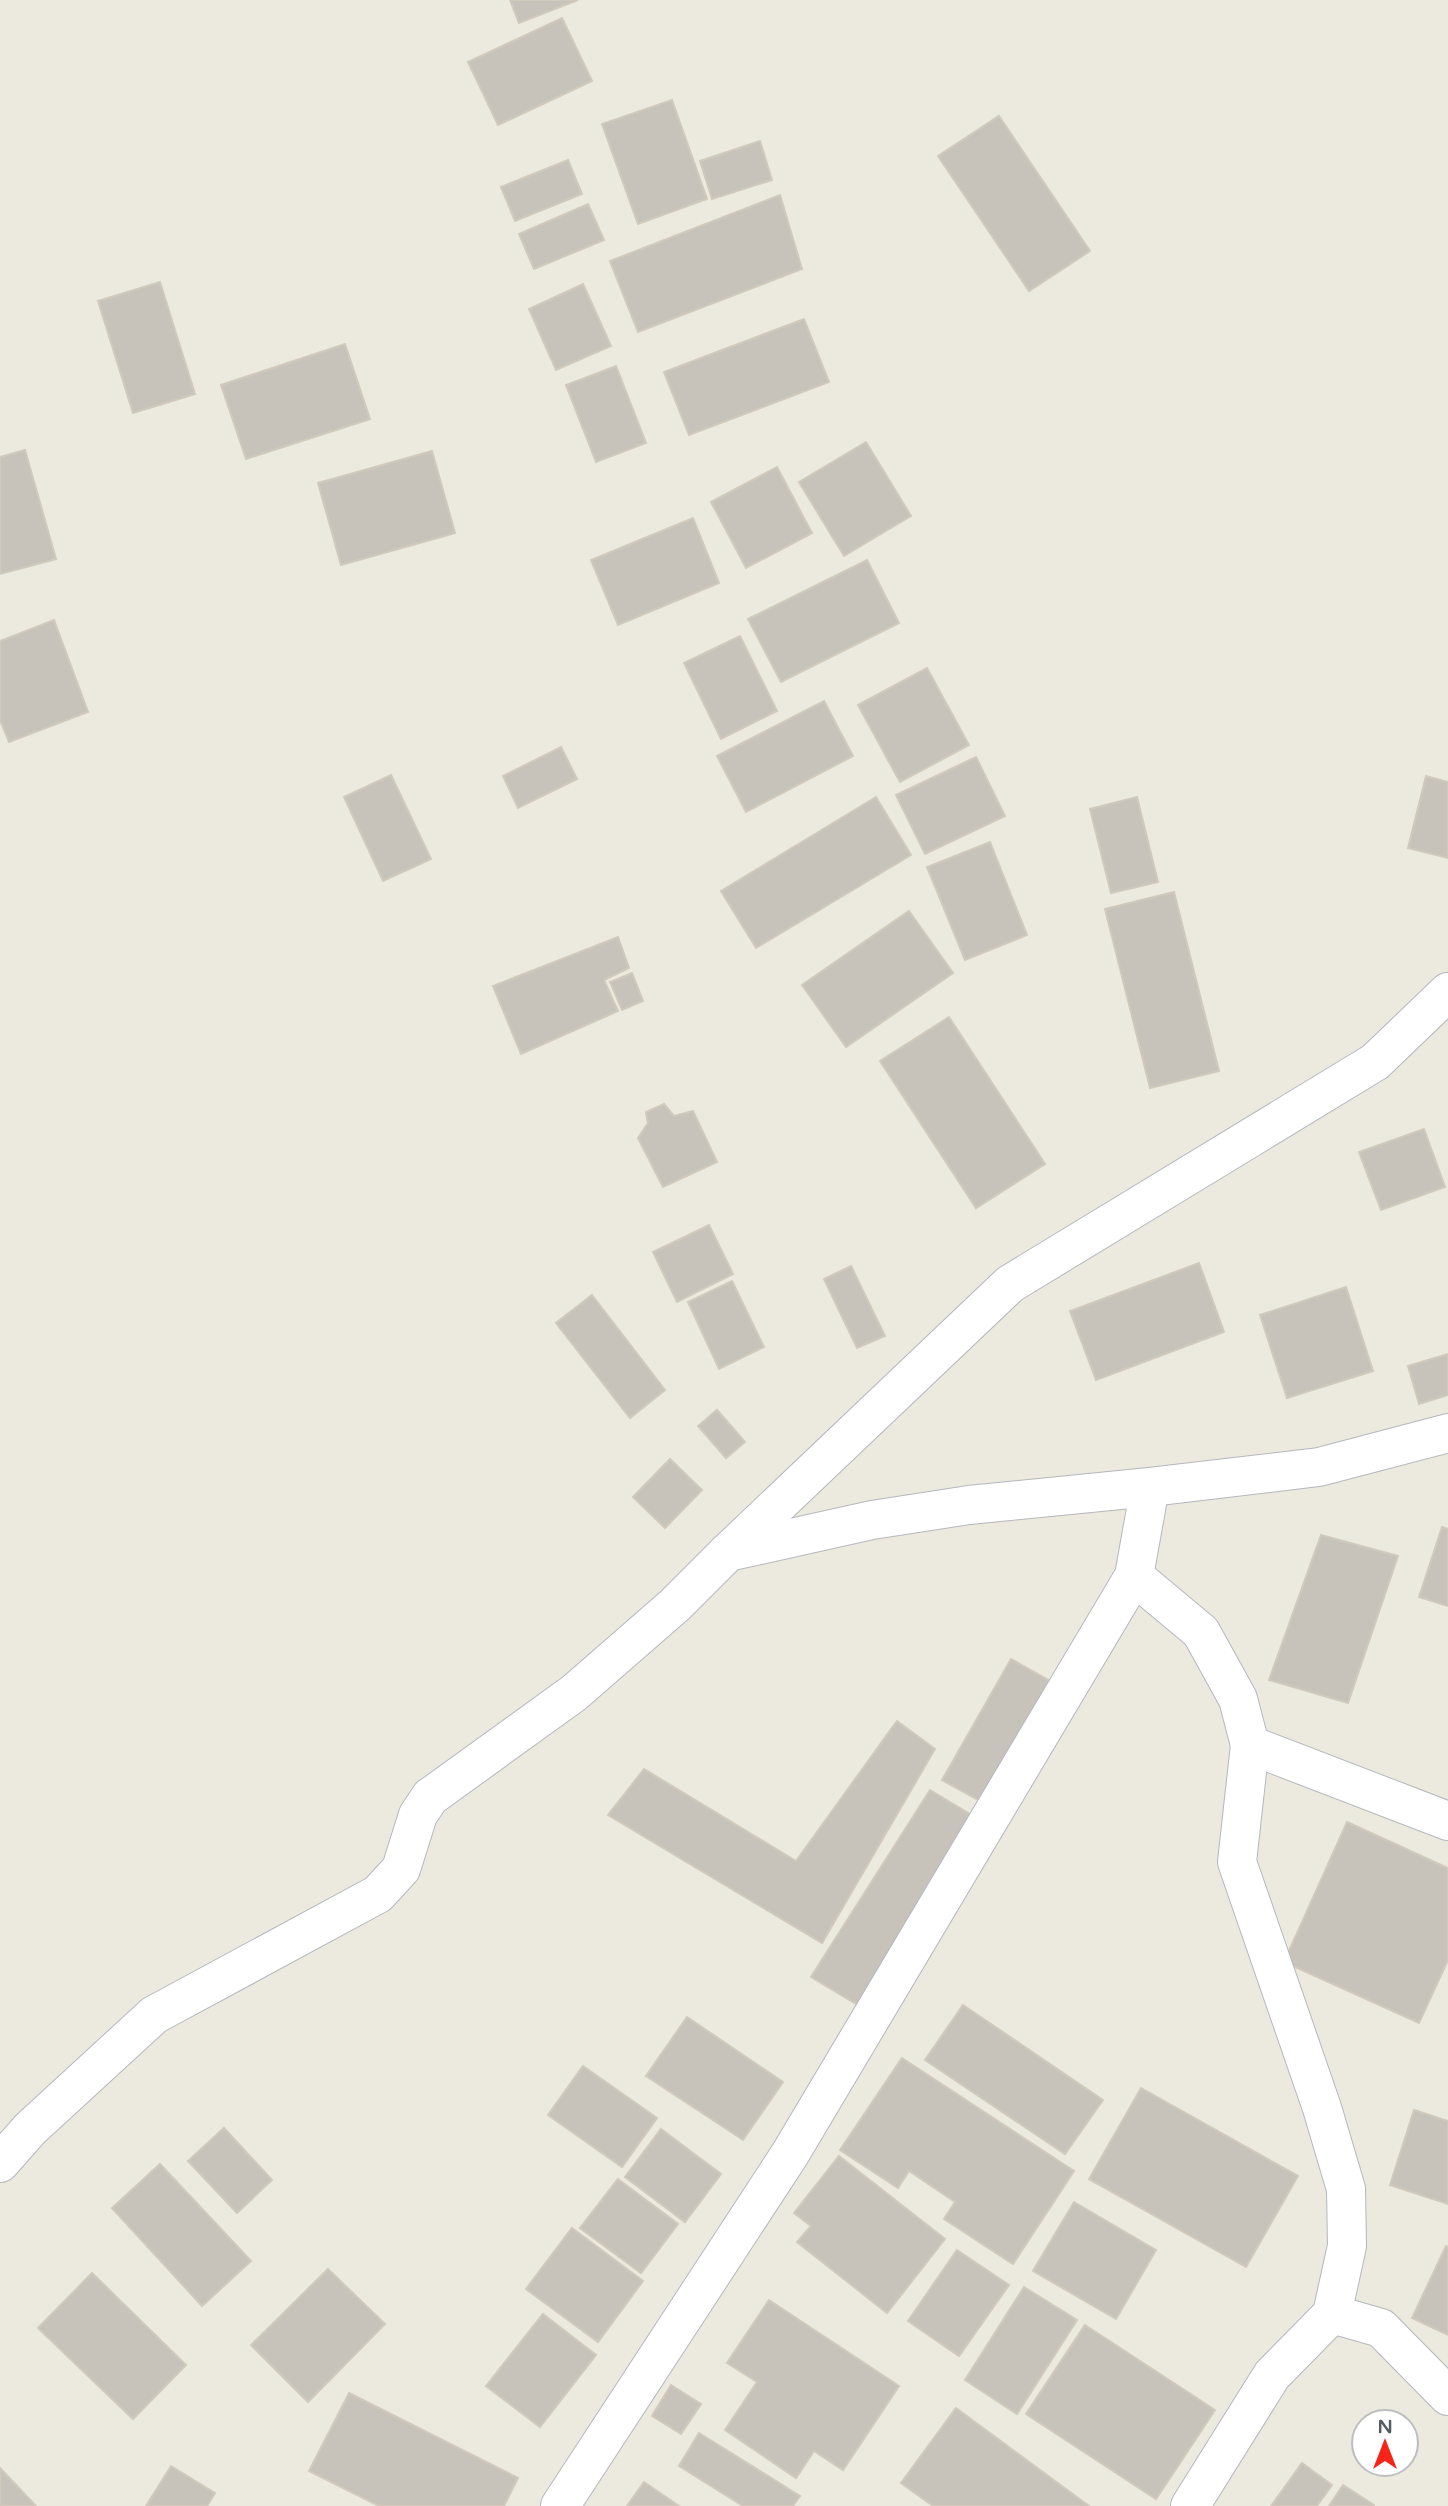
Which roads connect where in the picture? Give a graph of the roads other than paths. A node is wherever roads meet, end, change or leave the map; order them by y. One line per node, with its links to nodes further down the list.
1 (1448, 992): 4 (street)
2 (1448, 1433): 3 (street)
3 (1150, 1487): 4 (street); 5 (street)
4 (728, 1552): 8 (street)
5 (1134, 1576): 6 (street); 11 (street)
6 (1251, 1745): 7 (street); 9 (street)
7 (1448, 1821)
8 (0, 2163)
9 (1332, 2314): 10 (street); 12 (street)
10 (1448, 2396)
11 (560, 2506)
12 (1190, 2506)

